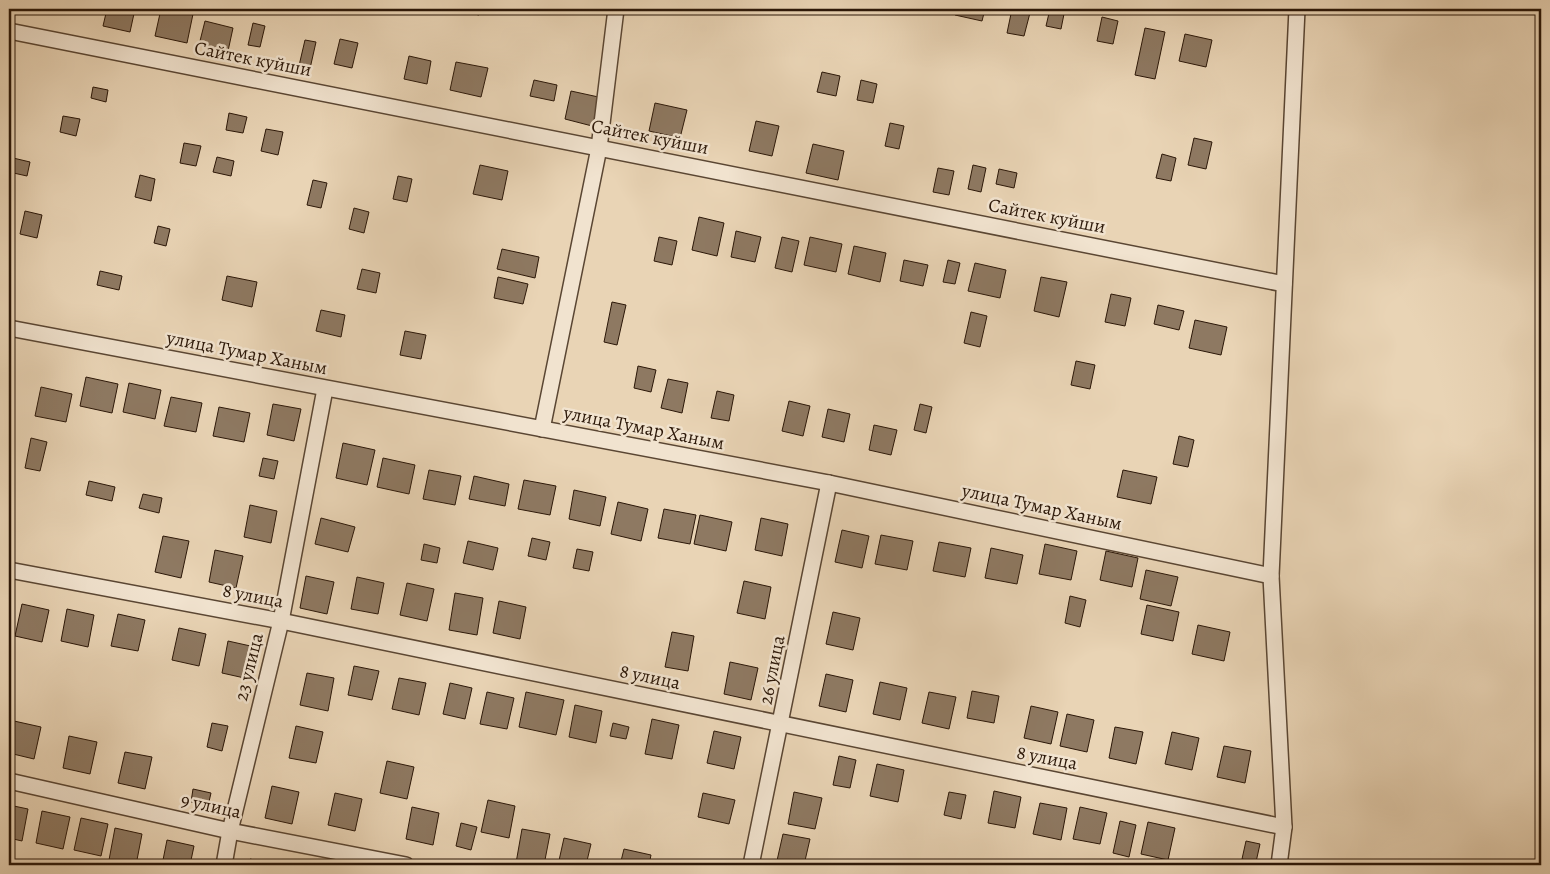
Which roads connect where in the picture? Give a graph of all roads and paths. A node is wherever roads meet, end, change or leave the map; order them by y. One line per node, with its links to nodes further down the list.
1 (616, 9): 4 (street)
2 (1293, 9): 5 (street)
3 (9, 31): 4 (street, Сайтек куйши)
4 (599, 148): 5 (street, Сайтек куйши); 8 (street)
5 (1284, 284): 11 (street)
6 (9, 328): 7 (street, улица Тумар Ханым)
7 (326, 389): 8 (street, улица Тумар Ханым); 12 (street, 23 улица)
8 (542, 429): 9 (street, улица Тумар Ханым)
9 (829, 483): 11 (street, улица Тумар Ханым); 13 (street, 26 улица)
10 (9, 570): 12 (street, 8 улица)
11 (1271, 576): 15 (street)
12 (281, 621): 13 (street, 8 улица); 16 (street, 23 улица)
13 (782, 725): 15 (street, 8 улица); 19 (street, 26 улица)
14 (9, 781): 16 (street, 9 улица)
15 (1284, 827): 20 (street)
16 (230, 831): 17 (street, 23 улица); 18 (street, 9 улица)
17 (224, 865)
18 (406, 865)
19 (751, 865)
20 (1279, 865)

